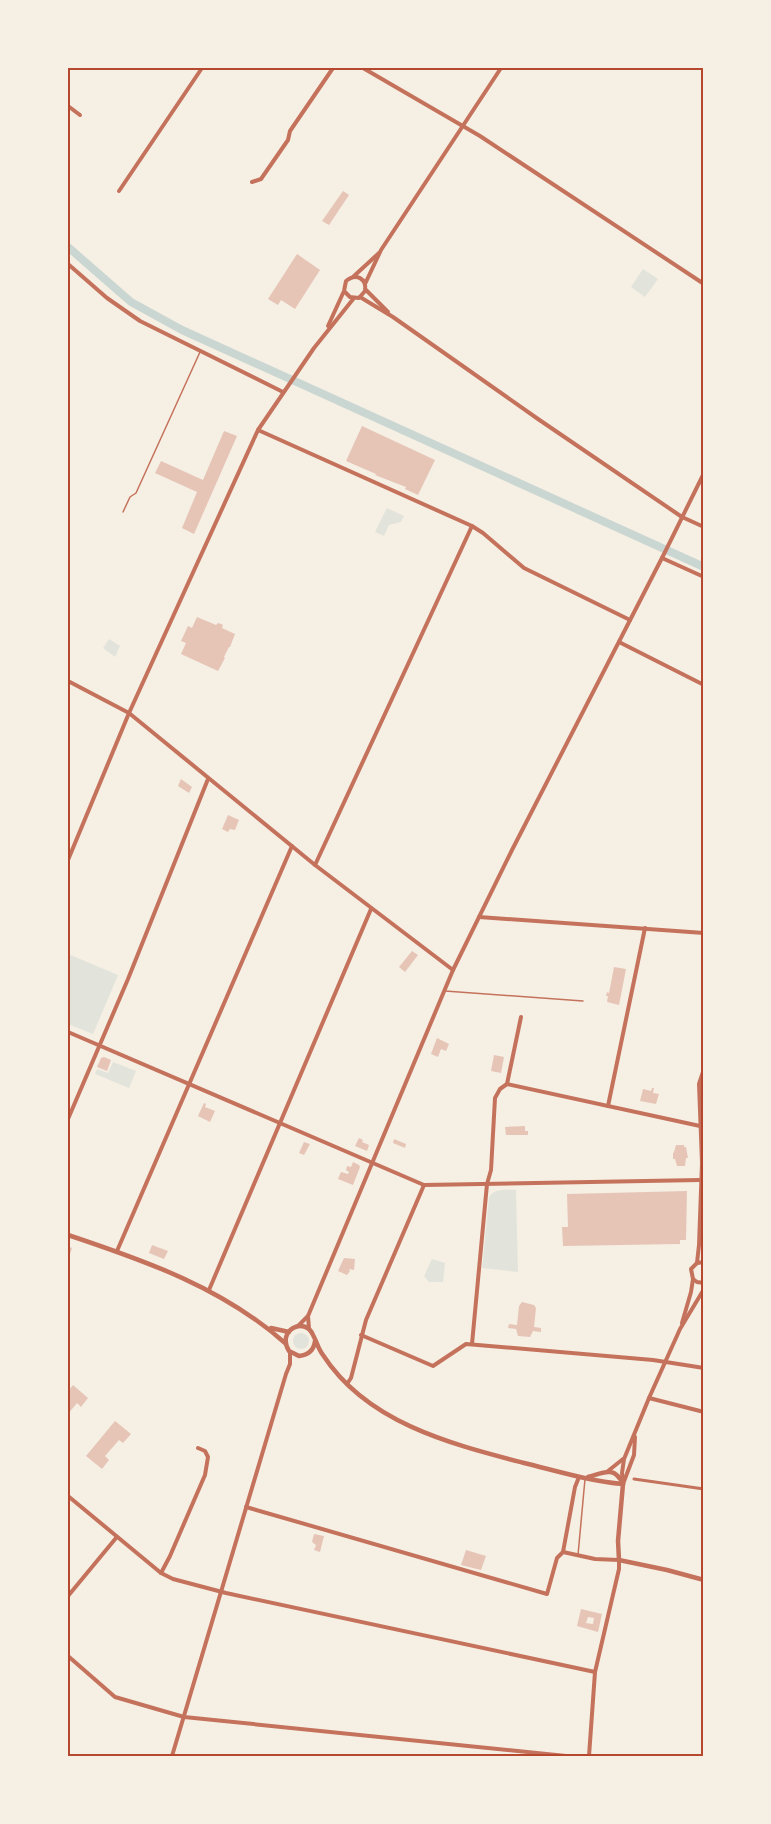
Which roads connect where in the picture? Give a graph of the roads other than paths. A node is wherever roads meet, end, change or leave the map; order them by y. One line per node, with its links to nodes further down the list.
1 (202, 68): 9 (street)
2 (333, 68): 8 (street)
3 (363, 68): 7 (street)
4 (501, 68): 7 (street)
5 (68, 106): 6 (street)
6 (80, 115)
7 (463, 126): 10 (street); 13 (street)
8 (252, 182)
9 (119, 191)
10 (381, 250): 12 (street); 14 (street)
11 (68, 264): 20 (street)
12 (354, 276): 14 (street); 15 (street)
13 (704, 284)
14 (365, 286): 16 (street); 18 (street)
15 (344, 291): 17 (street); 19 (street)
16 (360, 297): 17 (street); 18 (street)
17 (354, 298): 19 (street)
18 (393, 317): 25 (street)
19 (325, 332): 21 (street)
20 (201, 351): 21 (street); 24 (lane)
21 (284, 392): 22 (street)
22 (258, 430): 26 (street); 34 (street)
23 (704, 473): 25 (street)
24 (123, 512)
25 (682, 517): 27 (street); 28 (street)
26 (472, 526): 30 (street); 38 (street)
27 (704, 527)
28 (663, 556): 29 (street); 30 (street)
29 (704, 577)
30 (630, 620): 31 (street)
31 (619, 642): 33 (street); 40 (street)
32 (68, 681): 34 (street)
33 (704, 685)
34 (129, 713): 35 (street); 37 (street)
35 (208, 779): 36 (street); 48 (street)
36 (292, 846): 38 (street); 50 (street)
37 (68, 860)
38 (315, 865): 39 (street)
39 (371, 909): 43 (street); 54 (street)
40 (479, 917): 41 (street); 43 (street)
41 (645, 928): 42 (street); 52 (street)
42 (704, 933)
43 (453, 970): 44 (street)
44 (444, 991): 45 (lane); 56 (street)
45 (583, 1001)
46 (521, 1017): 51 (street)
47 (68, 1032): 48 (street)
48 (99, 1046): 50 (street); 53 (street)
49 (704, 1069): 55 (street)
50 (189, 1083): 54 (street); 62 (street)
51 (507, 1084): 52 (street); 58 (street)
52 (608, 1107): 55 (street)
53 (68, 1119)
54 (281, 1123): 56 (street); 68 (street)
55 (700, 1126): 57 (street)
56 (373, 1162): 59 (street); 69 (street)
57 (700, 1180): 58 (street); 60 (street); 64 (street)
58 (487, 1184): 59 (street); 78 (street)
59 (424, 1185): 75 (street)
60 (704, 1189)
61 (68, 1235): 62 (street)
62 (117, 1251): 68 (street)
63 (704, 1262): 64 (street)
64 (697, 1263): 65 (street)
65 (693, 1279): 66 (street); 73 (street)
66 (704, 1283)
67 (704, 1289): 73 (street)
68 (208, 1290): 71 (street)
69 (308, 1316): 70 (street); 72 (street)
70 (298, 1326): 72 (street); 74 (street)
71 (268, 1328): 74 (street); 77 (street)
72 (309, 1329): 76 (street)
73 (680, 1329): 83 (street)
74 (289, 1332): 77 (street)
75 (361, 1335): 78 (street); 86 (street)
76 (315, 1341): 80 (street); 81 (street)
77 (285, 1343): 79 (street)
78 (472, 1344): 83 (street)
79 (290, 1352): 82 (street); 84 (street)
80 (307, 1354): 81 (street); 82 (street)
81 (322, 1355): 86 (street)
82 (301, 1356): 84 (street)
83 (664, 1362): 85 (street); 87 (street)
84 (290, 1364): 98 (street)
85 (704, 1368)
86 (347, 1385): 93 (street)
87 (649, 1398): 88 (street); 89 (street)
88 (704, 1412)
89 (636, 1433): 91 (street); 95 (street)
90 (198, 1448): 103 (street)
91 (624, 1459): 92 (street); 95 (street)
92 (608, 1471): 93 (street); 95 (street)
93 (582, 1478): 95 (street); 100 (street); 101 (lane)
94 (634, 1479): 96 (street)
95 (623, 1484): 102 (street)
96 (704, 1489)
97 (68, 1496): 99 (street)
98 (246, 1507): 100 (street); 105 (street)
99 (116, 1538): 103 (street); 106 (street)
100 (563, 1552): 101 (street)
101 (578, 1556): 102 (street)
102 (619, 1560): 104 (street); 108 (street)
103 (161, 1573): 105 (street)
104 (704, 1580)
105 (221, 1592): 108 (street); 109 (street)
106 (68, 1596)
107 (68, 1656): 109 (street)
108 (595, 1672): 112 (street)
109 (184, 1717): 110 (street); 111 (street)
110 (172, 1756)
111 (566, 1756)
112 (589, 1756)

